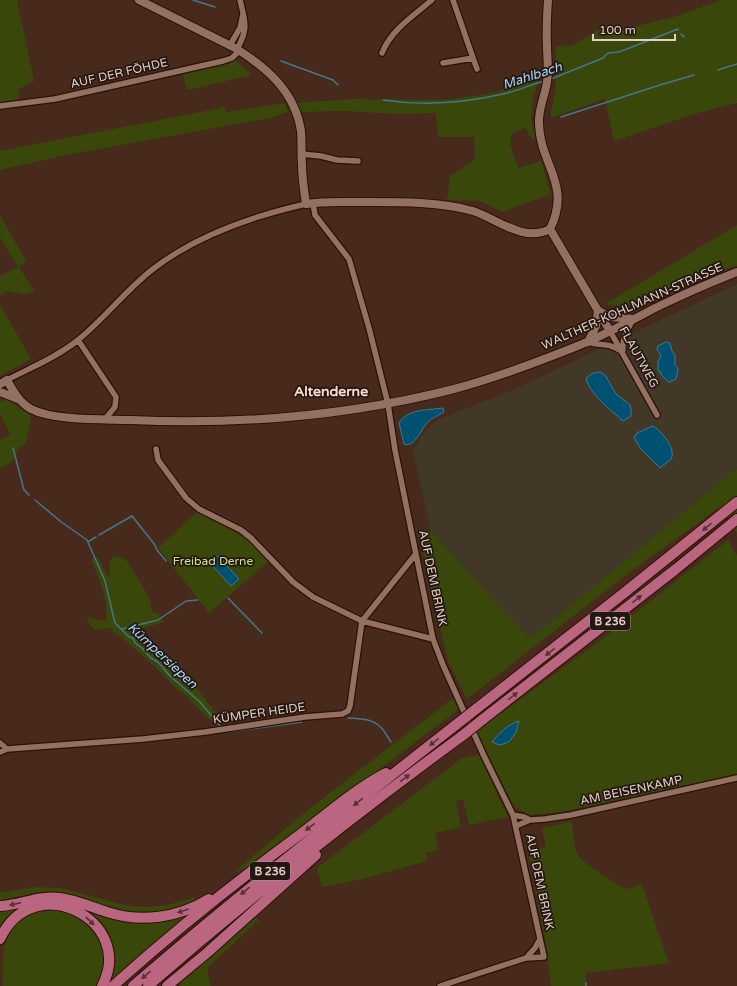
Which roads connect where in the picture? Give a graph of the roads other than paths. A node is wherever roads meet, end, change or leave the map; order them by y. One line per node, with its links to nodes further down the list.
1 (139, 0): 6 (main road, AUF DEM BRINK)
2 (240, 0): 6 (street)
3 (432, 0): 7 (street)
4 (453, 0): 8 (street)
5 (548, 0): 15 (main road)
6 (235, 48): 11 (street, AUF DER FÖHDE); 12 (main road, AUF DEM BRINK)
7 (382, 53)
8 (473, 58): 9 (street); 10 (street)
9 (443, 63)
10 (477, 69)
11 (0, 106)
12 (301, 154): 13 (street); 14 (main road, AUF DEM BRINK)
13 (358, 161)
14 (309, 203): 15 (main road); 20 (street); 26 (street, AUF DEM BRINK)
15 (550, 229): 17 (main road, FLAUTWEG)
16 (737, 272): 18 (main road, WALTHER-KOHLMANN-STRASSE)
17 (598, 310): 18 (main road); 19 (main road, FLAUTWEG); 21 (main road)
18 (634, 319): 19 (main road, WALTHER-KOHLMANN-STRASSE); 22 (street)
19 (610, 331): 21 (main road, WALTHER-KOHLMANN-STRASSE); 22 (street, FLAUTWEG)
20 (78, 340): 23 (street); 28 (street)
21 (588, 342): 22 (street); 26 (main road, WALTHER-KOHLMANN-STRASSE)
22 (623, 353): 27 (street, FLAUTWEG)
23 (3, 382): 25 (main road, WALTHER-KOHLMANN-STRASSE)
24 (0, 392): 25 (main road)
25 (19, 400): 28 (main road, WALTHER-KOHLMANN-STRASSE)
26 (388, 404): 28 (main road, WALTHER-KOHLMANN-STRASSE); 32 (street, AUF DEM BRINK)
27 (657, 415)
28 (105, 419)
29 (156, 449): 33 (street)
30 (737, 502): 38 (highway, B 236, one-way to 38, bridge)
31 (737, 519): 43 (highway, B 236, one-way to 31, bridge)
32 (415, 555): 33 (street); 34 (street, AUF DEM BRINK)
33 (362, 621): 34 (street); 36 (street, KÜMPER HEIDE)
34 (433, 639): 40 (street, AUF DEM BRINK)
35 (0, 743): 36 (street)
36 (7, 749): 37 (street, KÜMPER HEIDE)
37 (0, 752)
38 (411, 760): 44 (highway, one-way to 44); 52 (highway, B 236, one-way to 52)
39 (737, 778): 41 (street, AM BEISENKAMP)
40 (513, 816): 41 (street, AM BEISENKAMP); 42 (street, AUF DEM BRINK)
41 (530, 820): 42 (street, AM BEISENKAMP)
42 (516, 826): 47 (street, AUF DEM BRINK)
43 (341, 828): 48 (highway); 53 (highway, B 236)
44 (242, 879): 45 (highway, one-way to 45); 51 (highway)
45 (0, 906)
46 (0, 939): 50 (highway, one-way to 50)
47 (540, 940): 49 (street); 49 (street, AUF DEM BRINK)
48 (208, 952): 54 (highway); 55 (highway)
49 (526, 958): 56 (street)
50 (102, 986)
51 (113, 986)
52 (133, 986)
53 (148, 986)
54 (167, 986)
55 (175, 986)
56 (440, 986)

